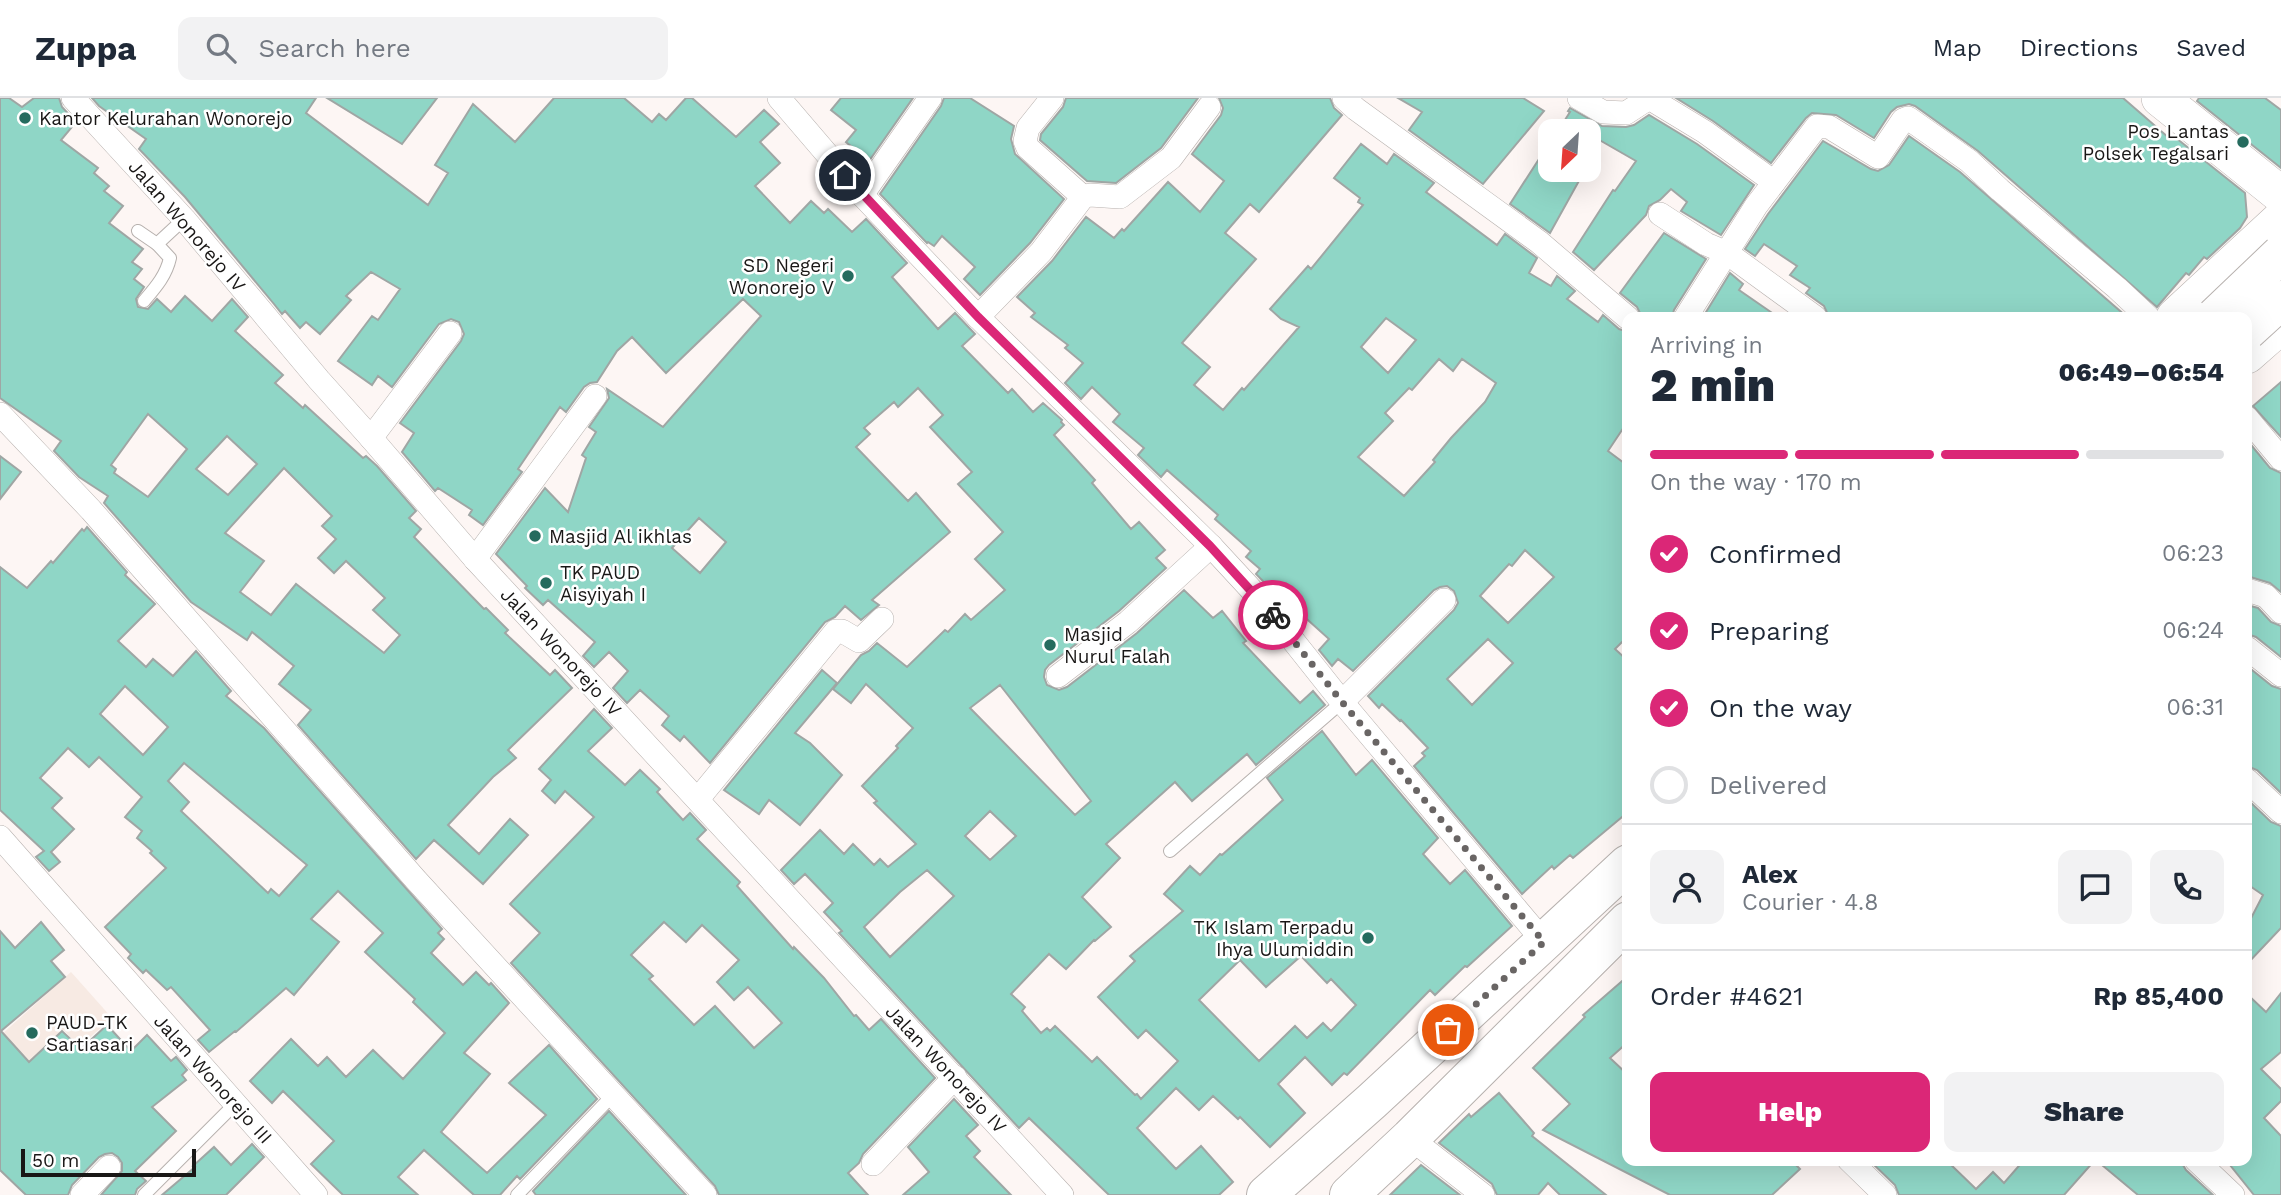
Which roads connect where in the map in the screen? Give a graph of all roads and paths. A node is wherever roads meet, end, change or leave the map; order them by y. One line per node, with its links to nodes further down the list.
1 (74, 98): 14 (street, Jalan Wonorejo IV)
2 (779, 98): 10 (street)
3 (930, 98): 10 (street)
4 (1052, 98): 12 (street)
5 (1344, 98): 27 (street)
6 (1579, 98): 9 (street)
7 (2160, 98): 11 (main road)
8 (1209, 107): 12 (street)
9 (1774, 182): 18 (street); 24 (street)
10 (862, 195): 28 (street)
11 (2281, 195)
12 (1083, 197): 28 (street)
13 (1660, 214): 18 (street)
14 (184, 219): 17 (lane); 34 (street, Jalan Wonorejo IV)
15 (2281, 219): 20 (main road)
16 (138, 231): 17 (lane)
17 (157, 244): 21 (lane)
18 (1727, 253): 22 (street); 23 (street)
19 (2281, 254): 26 (highway, bridge)
20 (2216, 279): 25 (main road); 29 (main road)
21 (144, 301)
22 (1689, 312)
23 (1808, 312)
24 (2143, 312)
25 (2180, 312)
26 (2220, 312)
27 (1622, 313)
28 (978, 317): 36 (street)
29 (2265, 329)
30 (450, 332): 34 (street)
31 (595, 396): 37 (street)
32 (0, 414): 55 (street)
33 (2252, 424): 35 (street)
34 (371, 438): 37 (street, Jalan Wonorejo IV)
35 (2281, 459)
36 (1210, 546): 44 (street); 45 (street)
37 (475, 559): 47 (street, Jalan Wonorejo IV)
38 (2252, 592): 40 (street)
39 (1444, 600): 45 (street)
40 (2281, 612)
41 (882, 619): 47 (street)
42 (2252, 652): 43 (street)
43 (2281, 675)
44 (1058, 676)
45 (1342, 702): 50 (lane); 53 (street)
46 (2252, 785): 48 (street)
47 (698, 799): 54 (street, Jalan Wonorejo IV)
48 (2281, 812)
49 (0, 837): 56 (street, Jalan Wonorejo III)
50 (1170, 851)
51 (1622, 865): 53 (highway)
52 (1622, 932): 57 (highway)
53 (1544, 942): 68 (highway)
54 (954, 1077): 58 (street); 67 (street, Jalan Wonorejo IV)
55 (613, 1095): 65 (lane); 66 (street)
56 (235, 1104): 63 (lane); 64 (street, Jalan Wonorejo III)
57 (1410, 1138): 69 (highway); 70 (street)
58 (873, 1164)
59 (1855, 1166): 71 (street)
60 (2202, 1166): 72 (street)
61 (109, 1167): 62 (street)
62 (82, 1195)
63 (144, 1195)
64 (317, 1195)
65 (517, 1195)
66 (705, 1195)
67 (1062, 1195)
68 (1266, 1195)
69 (1349, 1195)
70 (1483, 1195)
71 (1885, 1195)
72 (2233, 1195)

